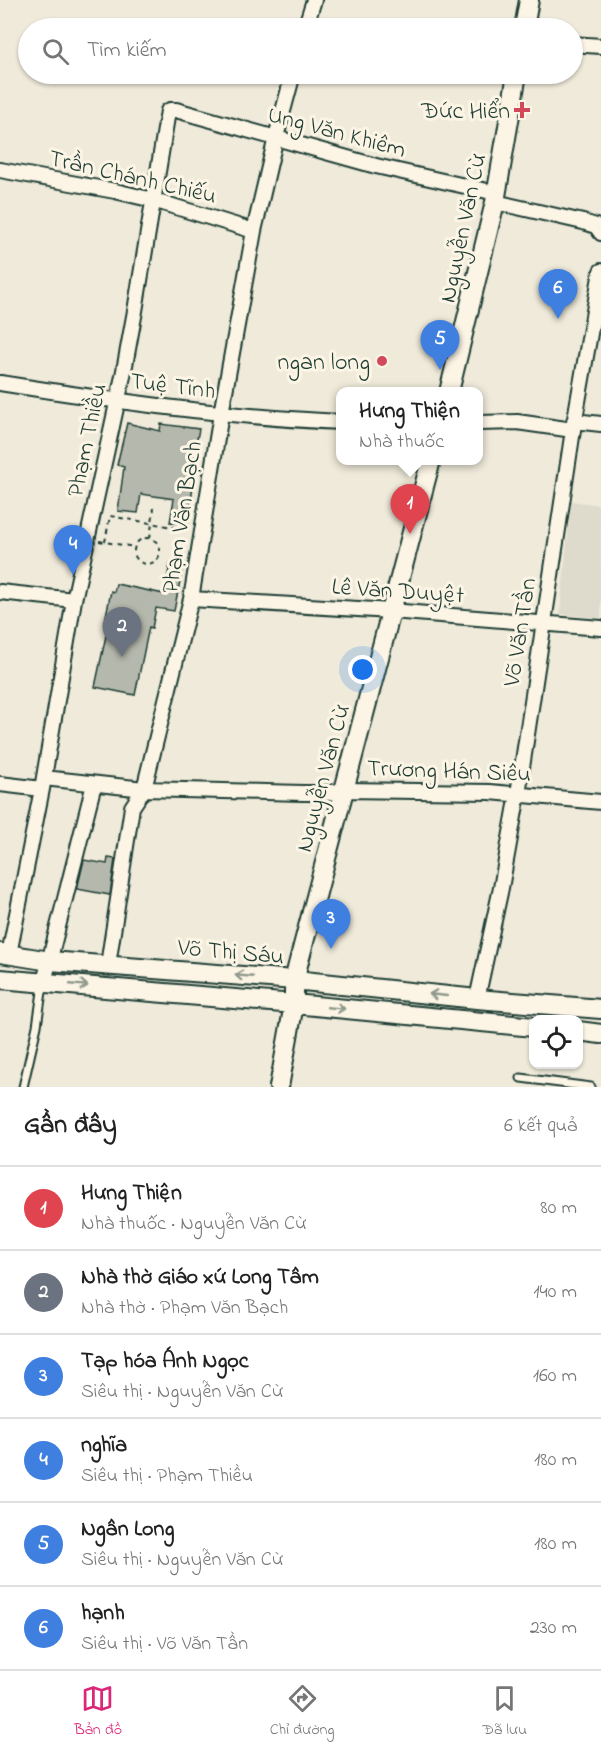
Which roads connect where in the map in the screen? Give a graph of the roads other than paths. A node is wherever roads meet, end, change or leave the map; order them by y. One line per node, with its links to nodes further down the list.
1 (528, 0): 2 (main road)
2 (525, 18)
3 (583, 45): 4 (street)
4 (601, 46)
5 (290, 84): 8 (street, Phạm Văn Bạch)
6 (515, 84): 10 (main road, Nguyễn Văn Cừ)
7 (168, 111): 8 (street, Ung Văn Khiêm); 11 (street, Phạm Thiều)
8 (276, 137): 10 (street, Ung Văn Khiêm); 12 (street, Phạm Văn Bạch)
9 (0, 170): 11 (street, Trần Chánh Chiếu)
10 (496, 198): 13 (street, Ung Văn Khiêm); 16 (main road, Nguyễn Văn Cừ)
11 (153, 200): 12 (street, Trần Chánh Chiếu); 17 (street, Phạm Thiều)
12 (254, 231): 18 (street, Phạm Văn Bạch)
13 (601, 233)
14 (601, 271): 22 (street, Võ Văn Tần)
15 (0, 383): 17 (street, Tuệ Tĩnh)
16 (450, 387)
17 (117, 401): 18 (street, Tuệ Tĩnh); 26 (street, Phạm Thiều)
18 (221, 414): 19 (street, Tuệ Tĩnh); 25 (street, Phạm Văn Bạch)
19 (336, 422)
20 (483, 423): 22 (street)
21 (601, 424): 22 (street)
22 (573, 426): 28 (street, Võ Văn Tần)
23 (430, 465): 27 (main road, Nguyễn Văn Cừ)
24 (0, 592): 26 (street)
25 (191, 599): 27 (street, Lê Văn Duyệt); 33 (street, Phạm Văn Bạch)
26 (74, 600): 30 (street, Phạm Thiều)
27 (391, 611): 28 (street, Lê Văn Duyệt); 34 (main road, Nguyễn Văn Cừ)
28 (544, 624): 29 (street, Lê Văn Duyệt); 35 (street, Võ Văn Tần)
29 (601, 628)
30 (43, 783): 31 (street, Trương Hán Siêu); 32 (street, Trương Hán Siêu); 37 (street, Phạm Thiều)
31 (0, 784)
32 (94, 784): 33 (street, Trương Hán Siêu); 38 (street)
33 (144, 789): 34 (street, Trương Hán Siêu); 39 (street, Phạm Văn Bạch)
34 (344, 790): 35 (street, Trương Hán Siêu); 41 (main road, Nguyễn Văn Cừ)
35 (518, 794): 36 (street, Trương Hán Siêu); 43 (street, Võ Văn Tần)
36 (601, 802)
37 (4, 954): 38 (main road, Võ Thị Sáu)
38 (50, 961): 39 (main road, Võ Thị Sáu); 42 (street)
39 (108, 965): 41 (main road, Võ Thị Sáu, one-way to 39)
40 (0, 979): 42 (main road, Võ Thị Sáu)
41 (294, 980): 43 (main road, Võ Thị Sáu, one-way to 41); 44 (main road, Nguyễn Văn Cừ)
42 (44, 982): 44 (main road, Võ Thị Sáu, one-way to 44); 50 (lane)
43 (477, 999): 45 (main road, Võ Thị Sáu)
44 (294, 1004): 46 (main road, Võ Thị Sáu, one-way to 46); 51 (main road, Nguyễn Văn Cừ)
45 (601, 1009)
46 (529, 1027)
47 (583, 1032): 48 (main road)
48 (601, 1034)
49 (521, 1078): 52 (lane)
50 (22, 1087)
51 (279, 1087)
52 (591, 1087)

